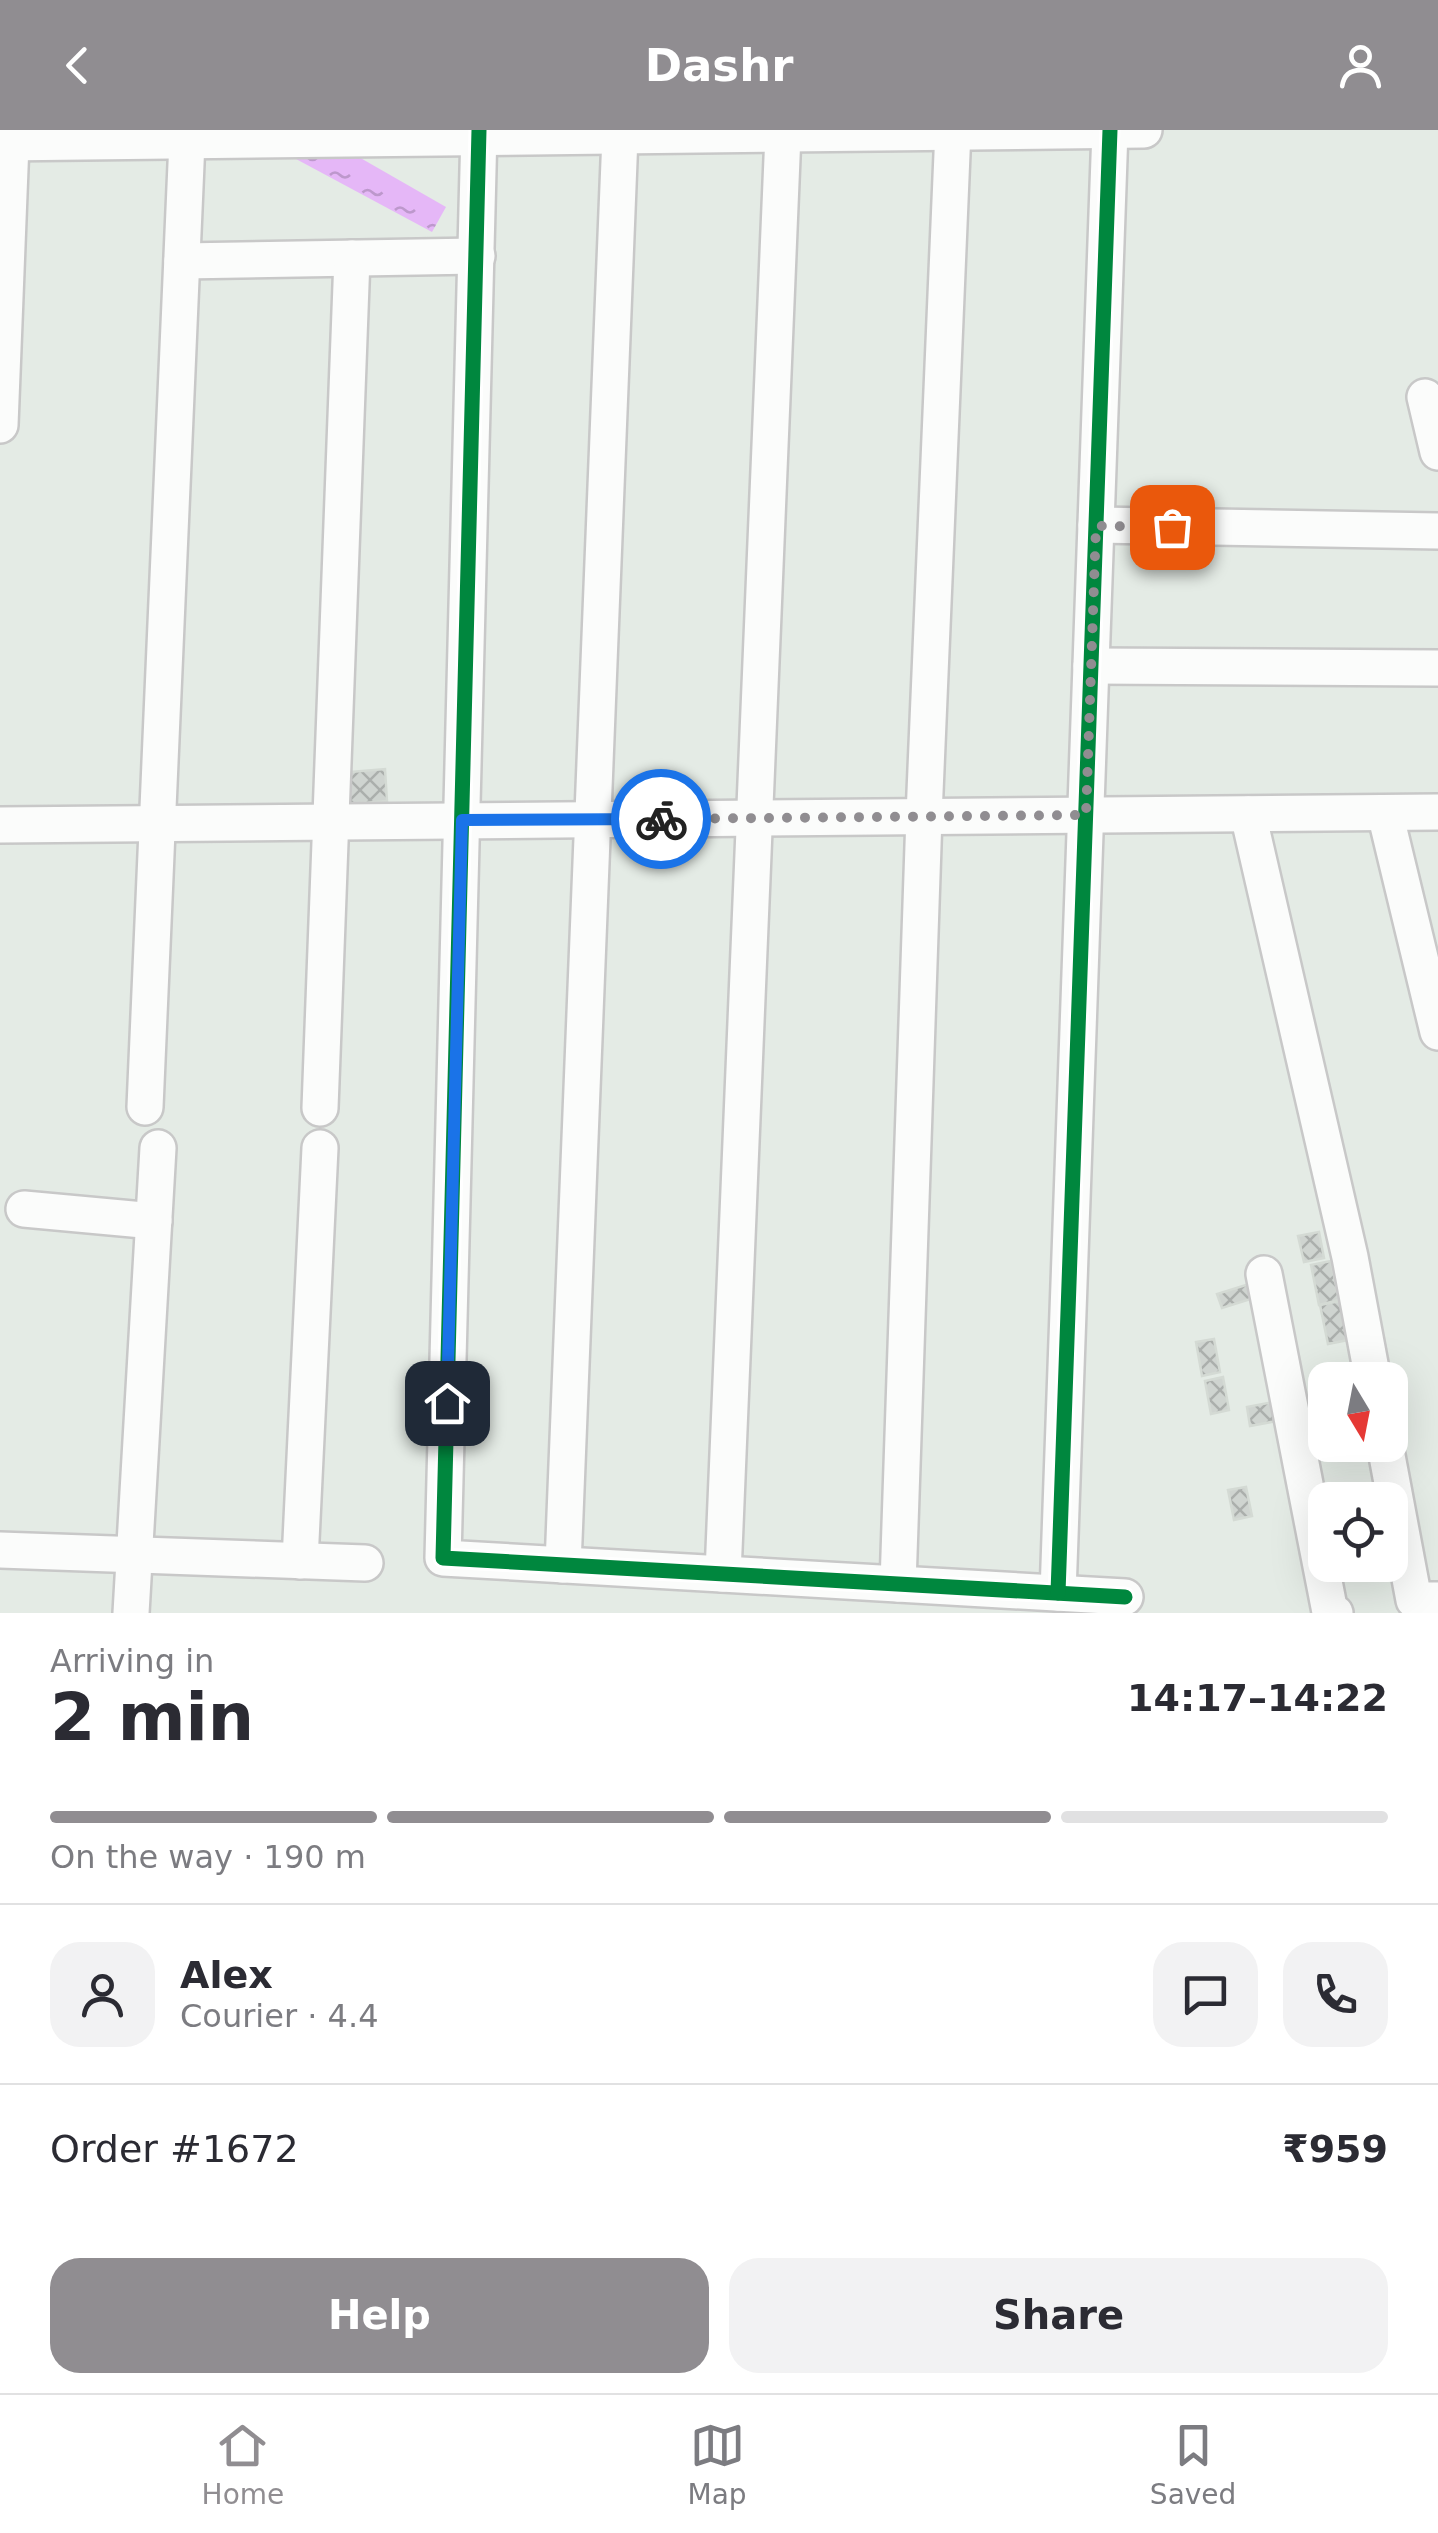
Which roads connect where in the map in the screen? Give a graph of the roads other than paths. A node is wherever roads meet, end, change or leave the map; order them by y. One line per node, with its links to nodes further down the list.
1 (1110, 130): 2 (street); 3 (street); 16 (street)
2 (1144, 130)
3 (953, 131): 4 (street); 24 (street)
4 (774, 133): 6 (street); 25 (street)
5 (480, 134): 6 (street); 7 (street); 10 (street)
6 (612, 134): 26 (street)
7 (331, 135): 8 (street)
8 (187, 141): 9 (street); 12 (street)
9 (5, 143): 14 (street)
10 (477, 256): 11 (street); 27 (street)
11 (352, 258): 12 (street); 28 (street)
12 (182, 261): 29 (street)
13 (1424, 398): 15 (street)
14 (0, 425)
15 (1438, 452)
16 (1096, 526): 17 (street); 18 (street)
17 (1438, 532)
18 (1091, 666): 19 (street); 23 (street)
19 (1438, 668)
20 (1438, 812): 21 (street)
21 (1385, 813): 22 (street); 31 (street)
22 (1248, 814): 23 (street); 39 (street)
23 (1086, 815): 24 (street); 48 (street)
24 (924, 816): 25 (street); 47 (street)
25 (754, 818): 26 (street); 46 (street)
26 (593, 819): 27 (street); 45 (street)
27 (462, 820): 28 (street); 45 (street)
28 (331, 822): 29 (street); 33 (street)
29 (157, 823): 30 (street); 32 (street)
30 (0, 824)
31 (1438, 1032)
32 (145, 1106)
33 (320, 1108)
34 (158, 1148): 37 (street)
35 (320, 1148): 43 (street)
36 (24, 1209): 37 (street)
37 (154, 1221): 42 (street)
38 (1264, 1274): 52 (street)
39 (1370, 1362)
40 (1389, 1462): 50 (street)
41 (0, 1550): 42 (street)
42 (134, 1556): 43 (street); 51 (street)
43 (300, 1561): 44 (street)
44 (365, 1563)
45 (563, 1565): 46 (street)
46 (723, 1574): 47 (street)
47 (898, 1584): 48 (street)
48 (1058, 1593): 49 (street)
49 (1124, 1597)
50 (1438, 1600)
51 (131, 1613)
52 (1335, 1613)

